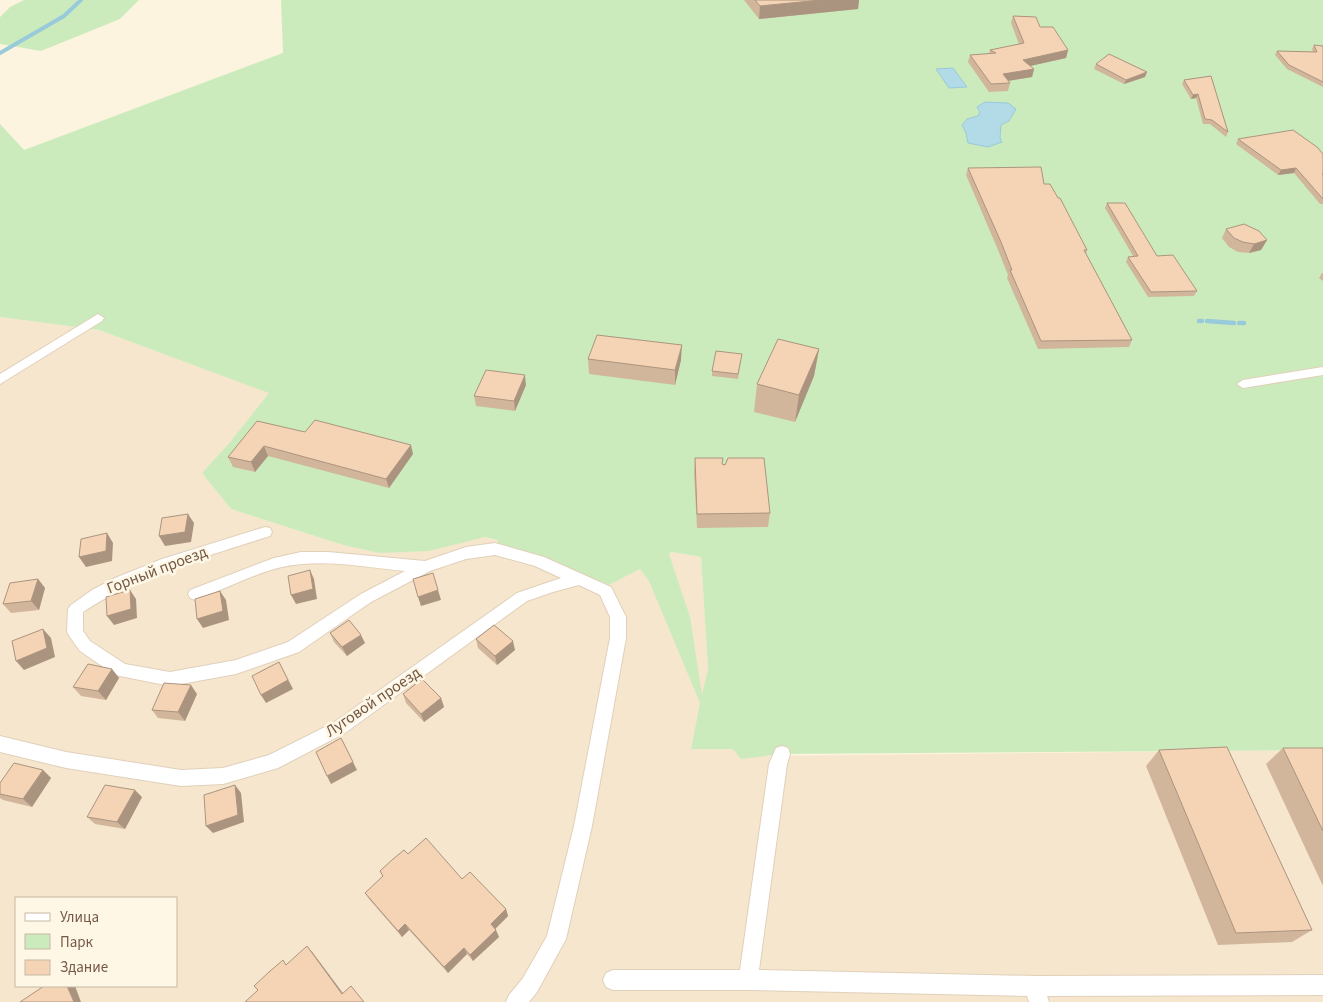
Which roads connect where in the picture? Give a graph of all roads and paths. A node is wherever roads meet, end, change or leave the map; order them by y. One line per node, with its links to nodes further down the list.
1 (98, 318): 3 (street)
2 (1323, 371): 4 (street)
3 (0, 380)
4 (1243, 384)
5 (265, 532): 6 (street, Горный проезд)
6 (425, 567): 7 (street, Горный проезд); 8 (street, Горный проезд)
7 (581, 579): 9 (street, Луговой проезд); 15 (street, Горный проезд)
8 (195, 594)
9 (0, 744)
10 (782, 754): 12 (street)
11 (613, 980): 12 (street)
12 (748, 980): 14 (street)
13 (1323, 985): 14 (street)
14 (1037, 994)
15 (516, 1002)

